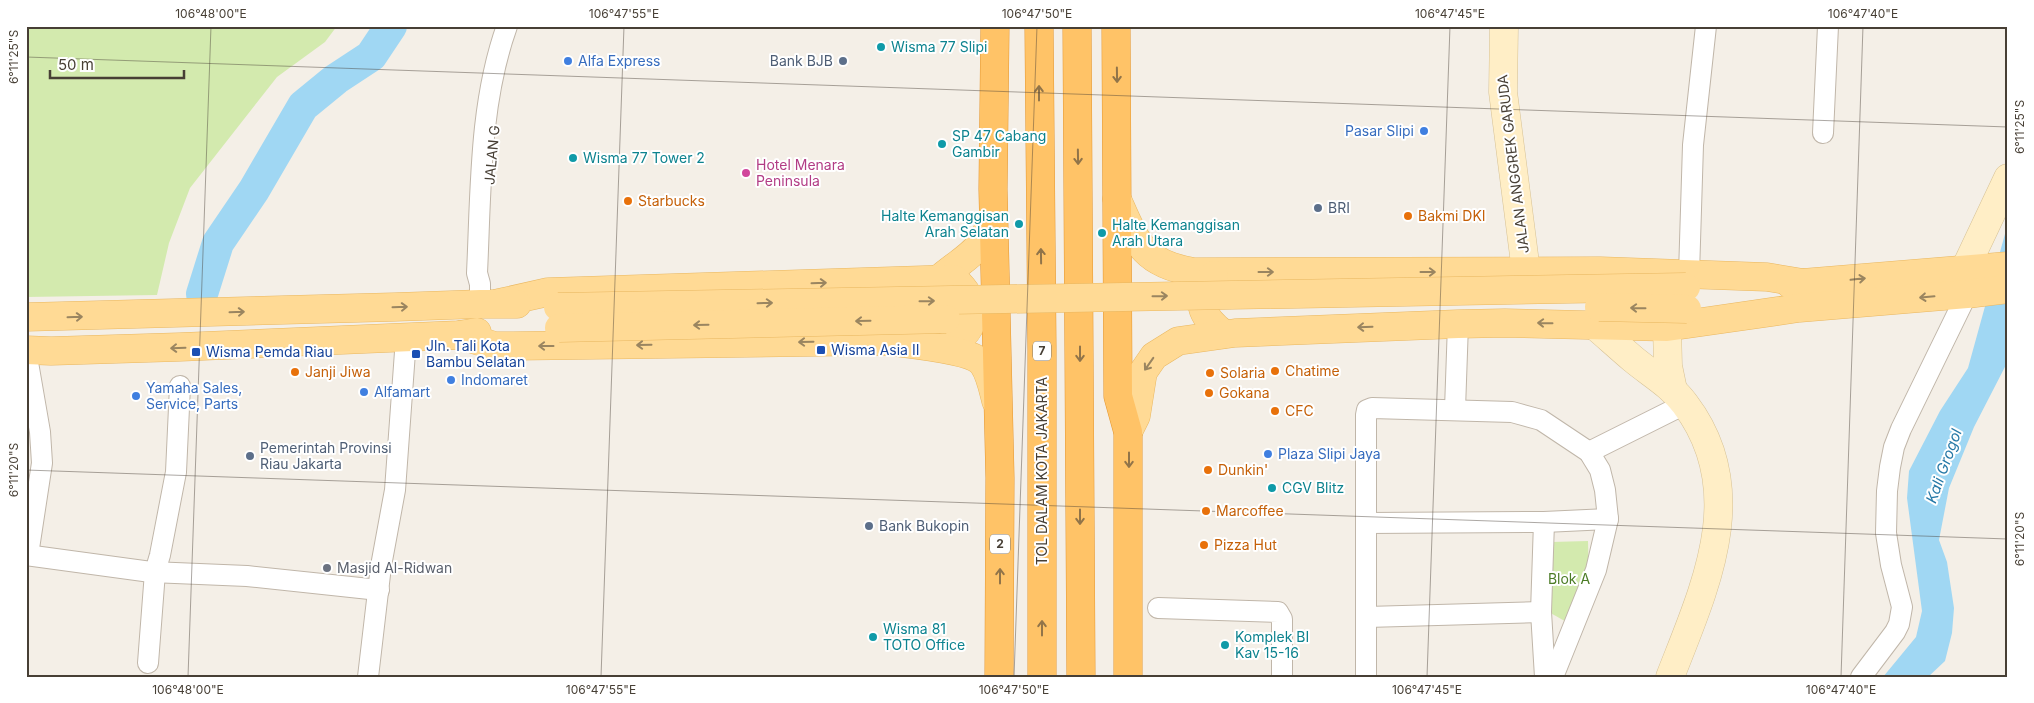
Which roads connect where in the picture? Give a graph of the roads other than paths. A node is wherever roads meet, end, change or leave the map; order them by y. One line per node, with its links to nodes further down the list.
1 (507, 26): 22 (street, JALAN G)
2 (515, 26): 22 (street, JALAN G)
3 (995, 26): 13 (highway, 2)
4 (1039, 26): 52 (highway, TOL DALAM KOTA JAKARTA / 7, one-way to 4)
5 (1077, 26): 53 (highway, one-way to 53)
6 (1116, 26): 12 (highway, one-way to 12)
7 (1504, 26): 15 (street, JALAN ANGGREK GARUDA)
8 (1706, 26): 20 (street)
9 (1828, 26): 10 (street)
10 (1823, 134)
11 (2008, 178): 18 (street)
12 (1117, 198): 16 (main road); 37 (highway)
13 (993, 215): 17 (main road); 36 (highway, 2)
14 (2008, 266): 18 (main road)
15 (1526, 271): 16 (main road, one-way to 15); 20 (main road)
16 (1217, 272): 28 (main road)
17 (939, 279): 22 (main road, one-way to 17); 31 (main road)
18 (1972, 281): 19 (main road); 21 (main road); 61 (street)
19 (2008, 288)
20 (1687, 290): 21 (main road); 24 (main road, bridge)
21 (1804, 296): 27 (main road)
22 (486, 297): 23 (main road, one-way to 22); 24 (main road)
23 (26, 317)
24 (559, 318): 29 (main road)
25 (1458, 324): 26 (main road, one-way to 25); 28 (main road, one-way to 28); 35 (street)
26 (1593, 324): 27 (main road, one-way to 26); 34 (street)
27 (1667, 327): 34 (street)
28 (1224, 334): 37 (main road, one-way to 37)
29 (459, 336): 30 (main road); 31 (main road, one-way to 29)
30 (406, 338): 32 (main road, one-way to 32); 45 (street)
31 (942, 348): 36 (main road)
32 (26, 350): 42 (street)
33 (180, 386): 43 (street)
34 (1679, 397): 38 (street); 60 (street)
35 (1455, 409): 38 (street); 41 (street)
36 (999, 411): 51 (highway, 2, one-way to 36)
37 (1128, 432): 44 (highway, one-way to 44)
38 (1589, 452): 39 (street)
39 (1608, 519): 40 (street); 59 (street)
40 (1544, 522): 41 (street); 47 (street)
41 (1367, 523): 48 (street)
42 (27, 555): 43 (street)
43 (155, 572): 45 (street); 49 (street)
44 (1129, 588): 54 (highway); 55 (highway)
45 (379, 590): 50 (street)
46 (1158, 608): 56 (street)
47 (1541, 612): 48 (street); 58 (street)
48 (1366, 617): 57 (street)
49 (148, 663)
50 (368, 677)
51 (999, 677)
52 (1042, 677)
53 (1080, 677)
54 (1128, 677)
55 (1144, 677)
56 (1282, 677)
57 (1366, 677)
58 (1545, 677)
59 (1554, 677)
60 (1670, 677)
61 (1861, 677)

